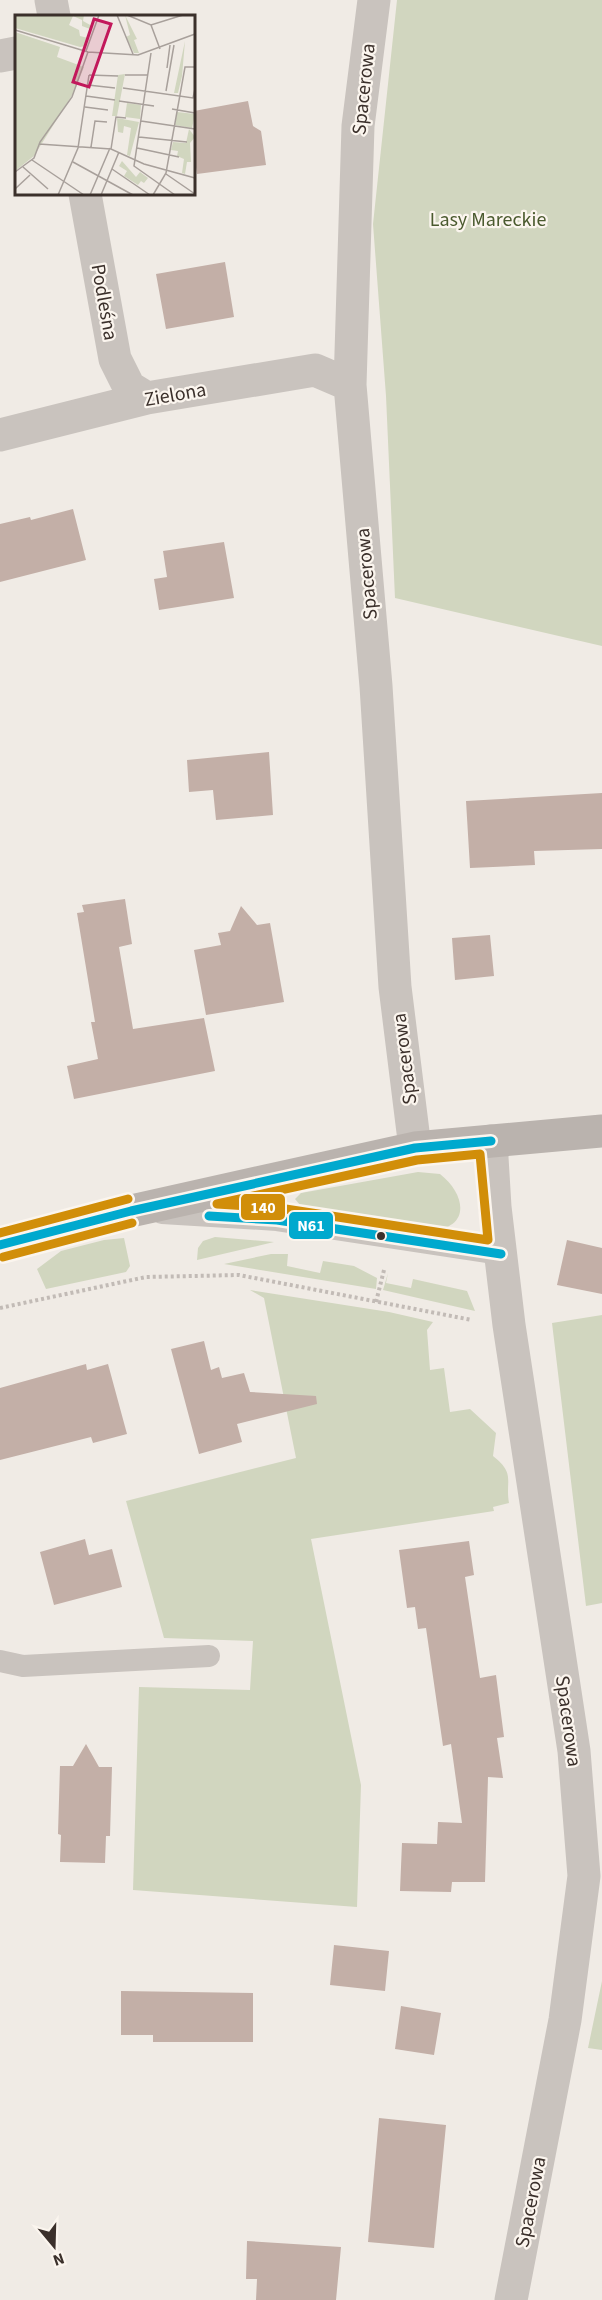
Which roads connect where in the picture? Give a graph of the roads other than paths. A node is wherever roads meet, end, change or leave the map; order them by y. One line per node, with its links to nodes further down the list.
1 (51, 0): 3 (street)
2 (374, 0): 7 (street, Spacerowa)
3 (54, 15)
4 (15, 53): 5 (street)
5 (0, 56)
6 (85, 195): 8 (street, Podleśna)
7 (350, 385): 8 (street, Zielona); 12 (street, Spacerowa)
8 (147, 398): 9 (street, Zielona)
9 (0, 435)
10 (602, 1131): 11 (main road)
11 (491, 1141): 12 (main road); 15 (street, Spacerowa)
12 (415, 1148): 13 (main road)
13 (131, 1210): 14 (main road); 15 (lane)
14 (0, 1245)
15 (501, 1254): 18 (street, Spacerowa)
16 (209, 1656): 17 (lane)
17 (0, 1661)
18 (511, 2300)

